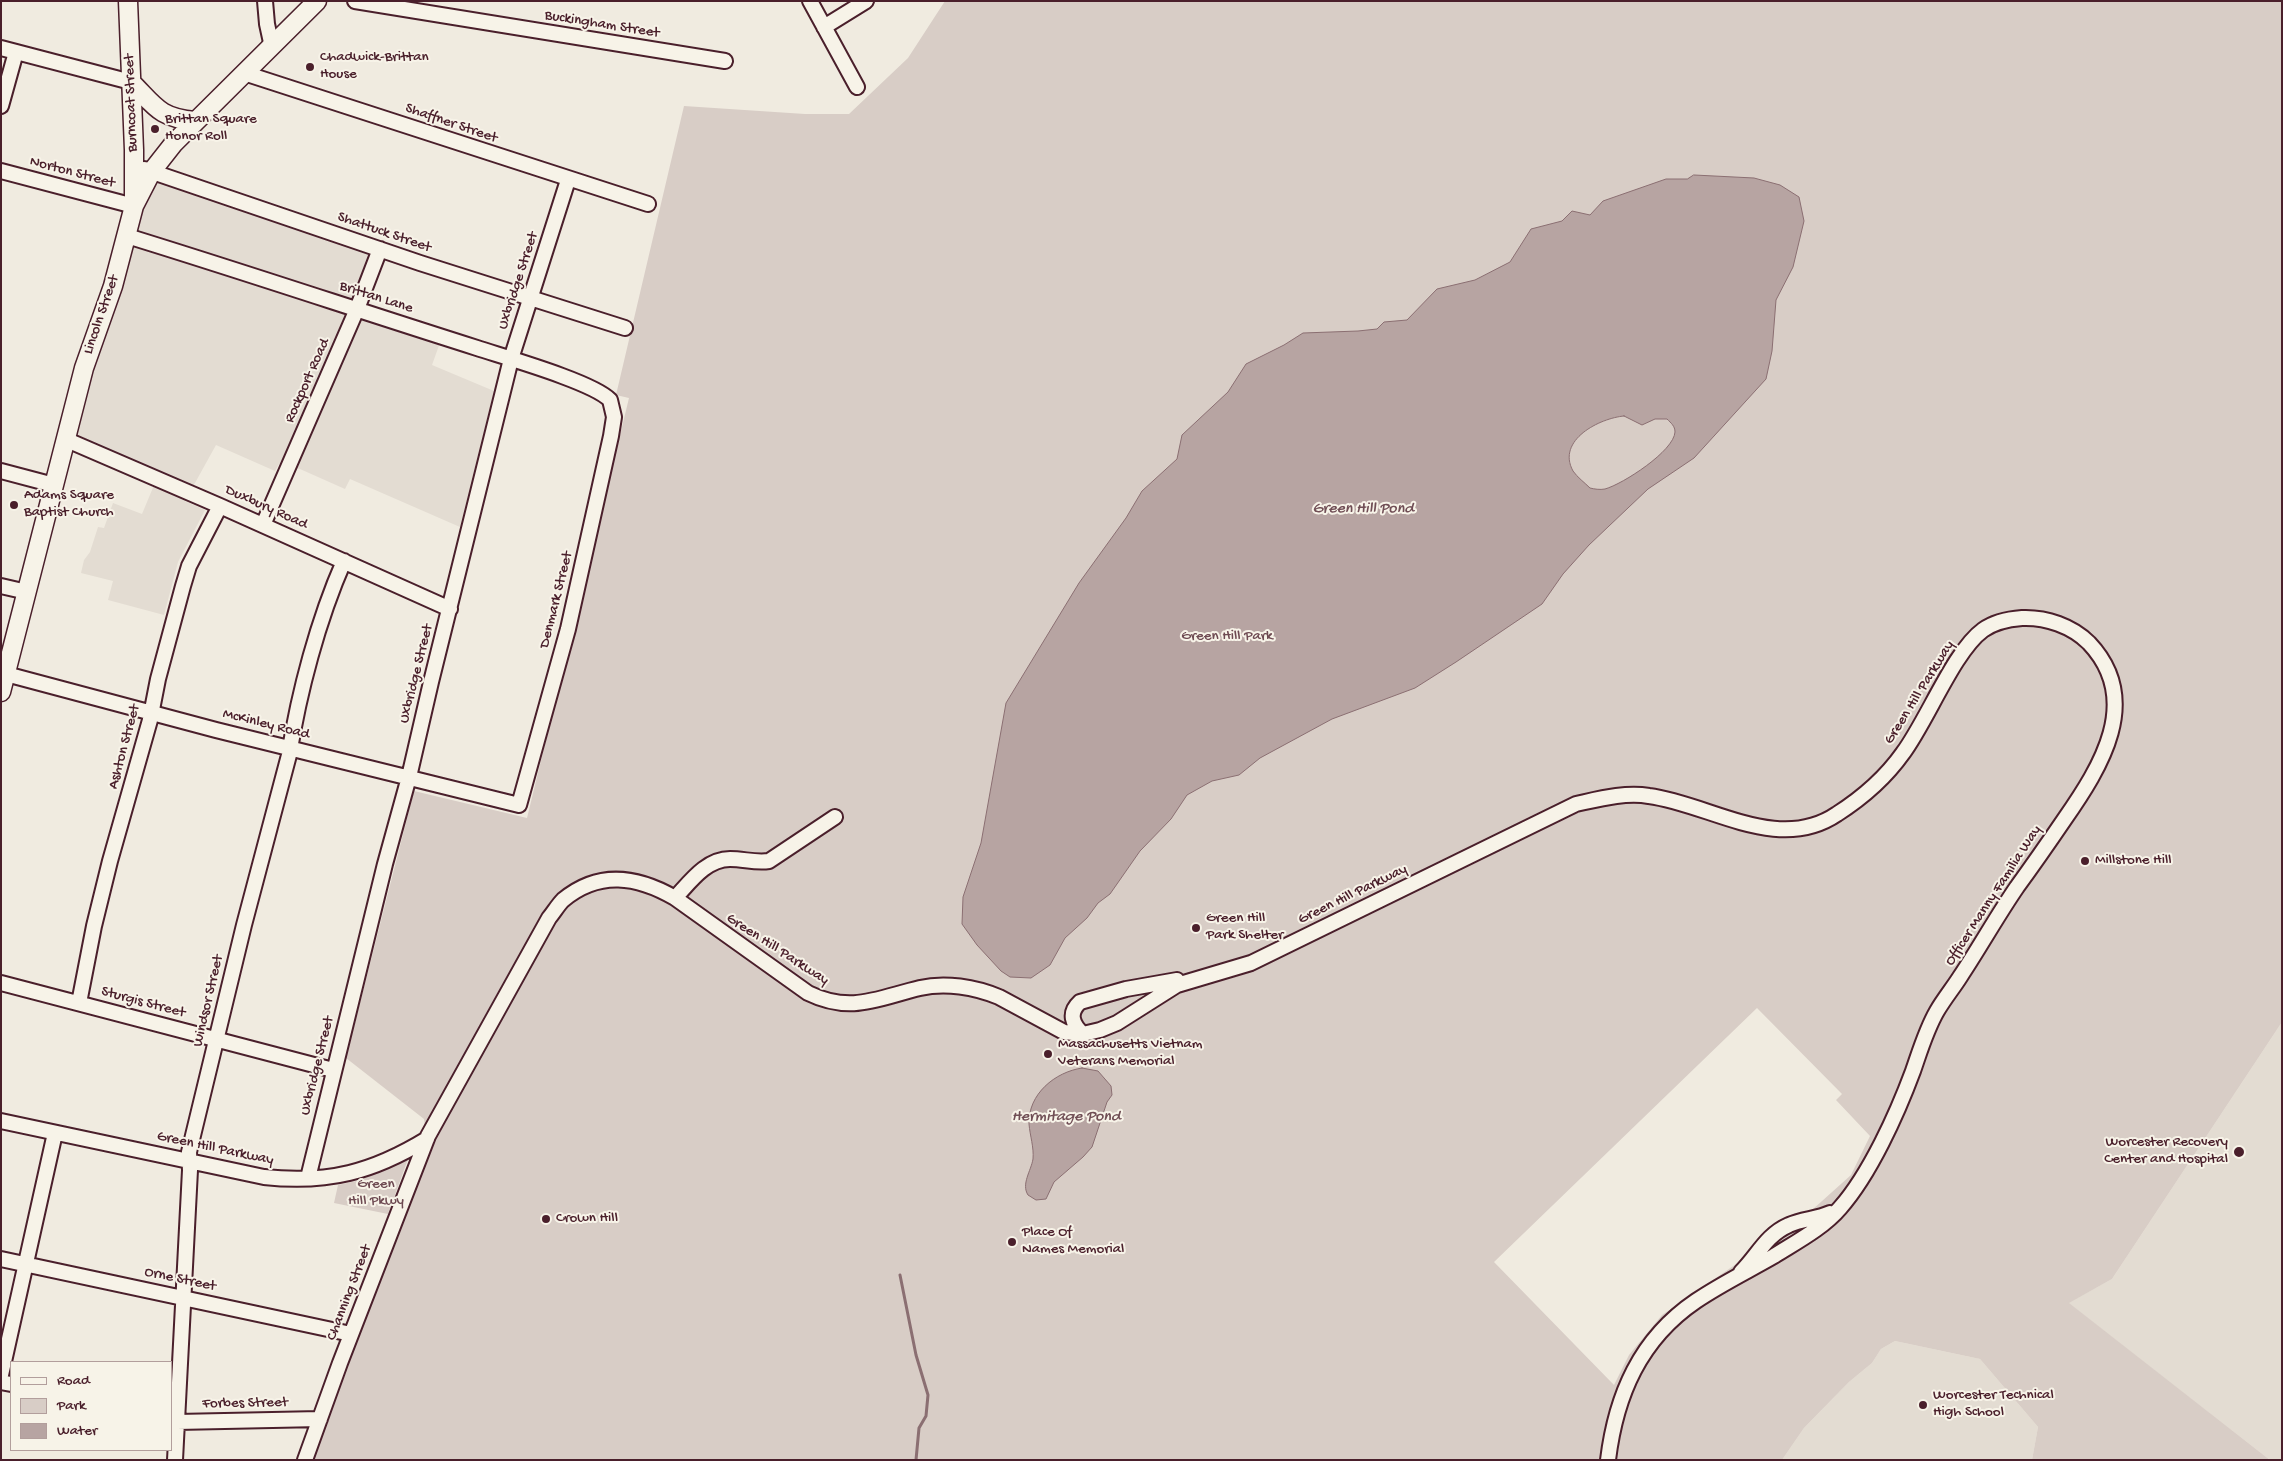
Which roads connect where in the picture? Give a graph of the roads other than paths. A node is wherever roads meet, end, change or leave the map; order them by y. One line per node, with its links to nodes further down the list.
1 (128, 1): 13 (main road, Burncoat Street)
2 (265, 1): 8 (street)
3 (317, 1): 8 (main road, Lincoln Street)
4 (355, 1): 11 (street, Buckingham Street)
5 (810, 1): 7 (street)
6 (866, 1): 7 (street)
7 (824, 27): 14 (street)
8 (272, 47): 12 (main road, Lincoln Street)
9 (1, 48): 10 (street)
10 (16, 52): 13 (street); 15 (street)
11 (725, 61)
12 (244, 73): 16 (main road, Lincoln Street); 20 (street, Shaffner Street)
13 (131, 82): 16 (main road); 17 (main road, Burncoat Street)
14 (857, 88)
15 (1, 106)
16 (195, 121): 19 (main road, Lincoln Street)
17 (134, 167): 19 (street, Shattuck Street); 22 (main road, Burncoat Street)
18 (1, 171): 22 (street, Norton Street)
19 (152, 172): 22 (main road, Lincoln Street); 24 (street, Shattuck Street)
20 (568, 180): 21 (street, Shaffner Street); 25 (street, Uxbridge Street)
21 (648, 204)
22 (134, 206): 23 (main road, Lincoln Street)
23 (128, 236): 26 (street, Brittan Lane); 30 (main road, Lincoln Street)
24 (380, 249): 25 (street, Shattuck Street); 26 (street, Rockport Road)
25 (530, 298): 27 (street, Shattuck Street); 28 (street, Uxbridge Street)
26 (357, 310): 28 (street, Brittan Lane); 34 (street, Rockport Road)
27 (625, 328)
28 (510, 359): 29 (street, Brittan Lane); 38 (street, Uxbridge Street)
29 (610, 400): 45 (street, Denmark Street)
30 (67, 440): 32 (main road, Lincoln Street); 33 (street, Duxbury Road)
31 (1, 471): 32 (street)
32 (54, 485): 37 (main road, Lincoln Street)
33 (220, 506): 34 (street, Duxbury Road); 42 (street, Ashton Street)
34 (263, 525): 35 (street, Duxbury Road)
35 (344, 562): 38 (street, Duxbury Road); 43 (street, Windsor Street)
36 (1, 586): 37 (street)
37 (27, 592): 40 (main road, Lincoln Street)
38 (450, 609): 44 (street, Uxbridge Street)
39 (2049, 620): 48 (street, Green Hill Parkway); 68 (street, Officer Manny Familia Way)
40 (6, 674): 41 (main road, Lincoln Street); 42 (street, McKinley Road)
41 (1, 692)
42 (152, 713): 43 (street, McKinley Road); 50 (street, Ashton Street)
43 (290, 747): 44 (street, McKinley Road); 52 (street, Windsor Street)
44 (410, 777): 45 (street, McKinley Road); 53 (street, Uxbridge Street)
45 (519, 805)
46 (834, 816): 47 (street)
47 (674, 898): 51 (street, Green Hill Parkway); 56 (street, Green Hill Parkway)
48 (1203, 976): 51 (street, Green Hill Parkway); 51 (street)
49 (1, 983): 50 (street, Sturgis Street)
50 (79, 1003): 52 (street, Sturgis Street)
51 (1083, 1034)
52 (217, 1040): 53 (street, Sturgis Street); 57 (street, Windsor Street)
53 (334, 1070): 58 (street, Uxbridge Street)
54 (1, 1121): 55 (street, Green Hill Parkway)
55 (55, 1133): 57 (street, Green Hill Parkway); 60 (street)
56 (427, 1139): 58 (street, Green Hill Parkway); 62 (street, Channing Street)
57 (189, 1160): 58 (street, Green Hill Parkway); 61 (street, Windsor Street)
58 (308, 1178)
59 (1, 1259): 60 (street, Orne Street)
60 (26, 1264): 61 (street, Orne Street); 63 (street)
61 (184, 1297): 62 (street, Orne Street); 65 (street, Windsor Street)
62 (351, 1334): 64 (street, Channing Street)
63 (1, 1375)
64 (320, 1419): 65 (street, Forbes Street); 67 (street, Channing Street)
65 (174, 1420): 66 (street, Windsor Street)
66 (175, 1460)
67 (305, 1460)
68 (1608, 1460)

